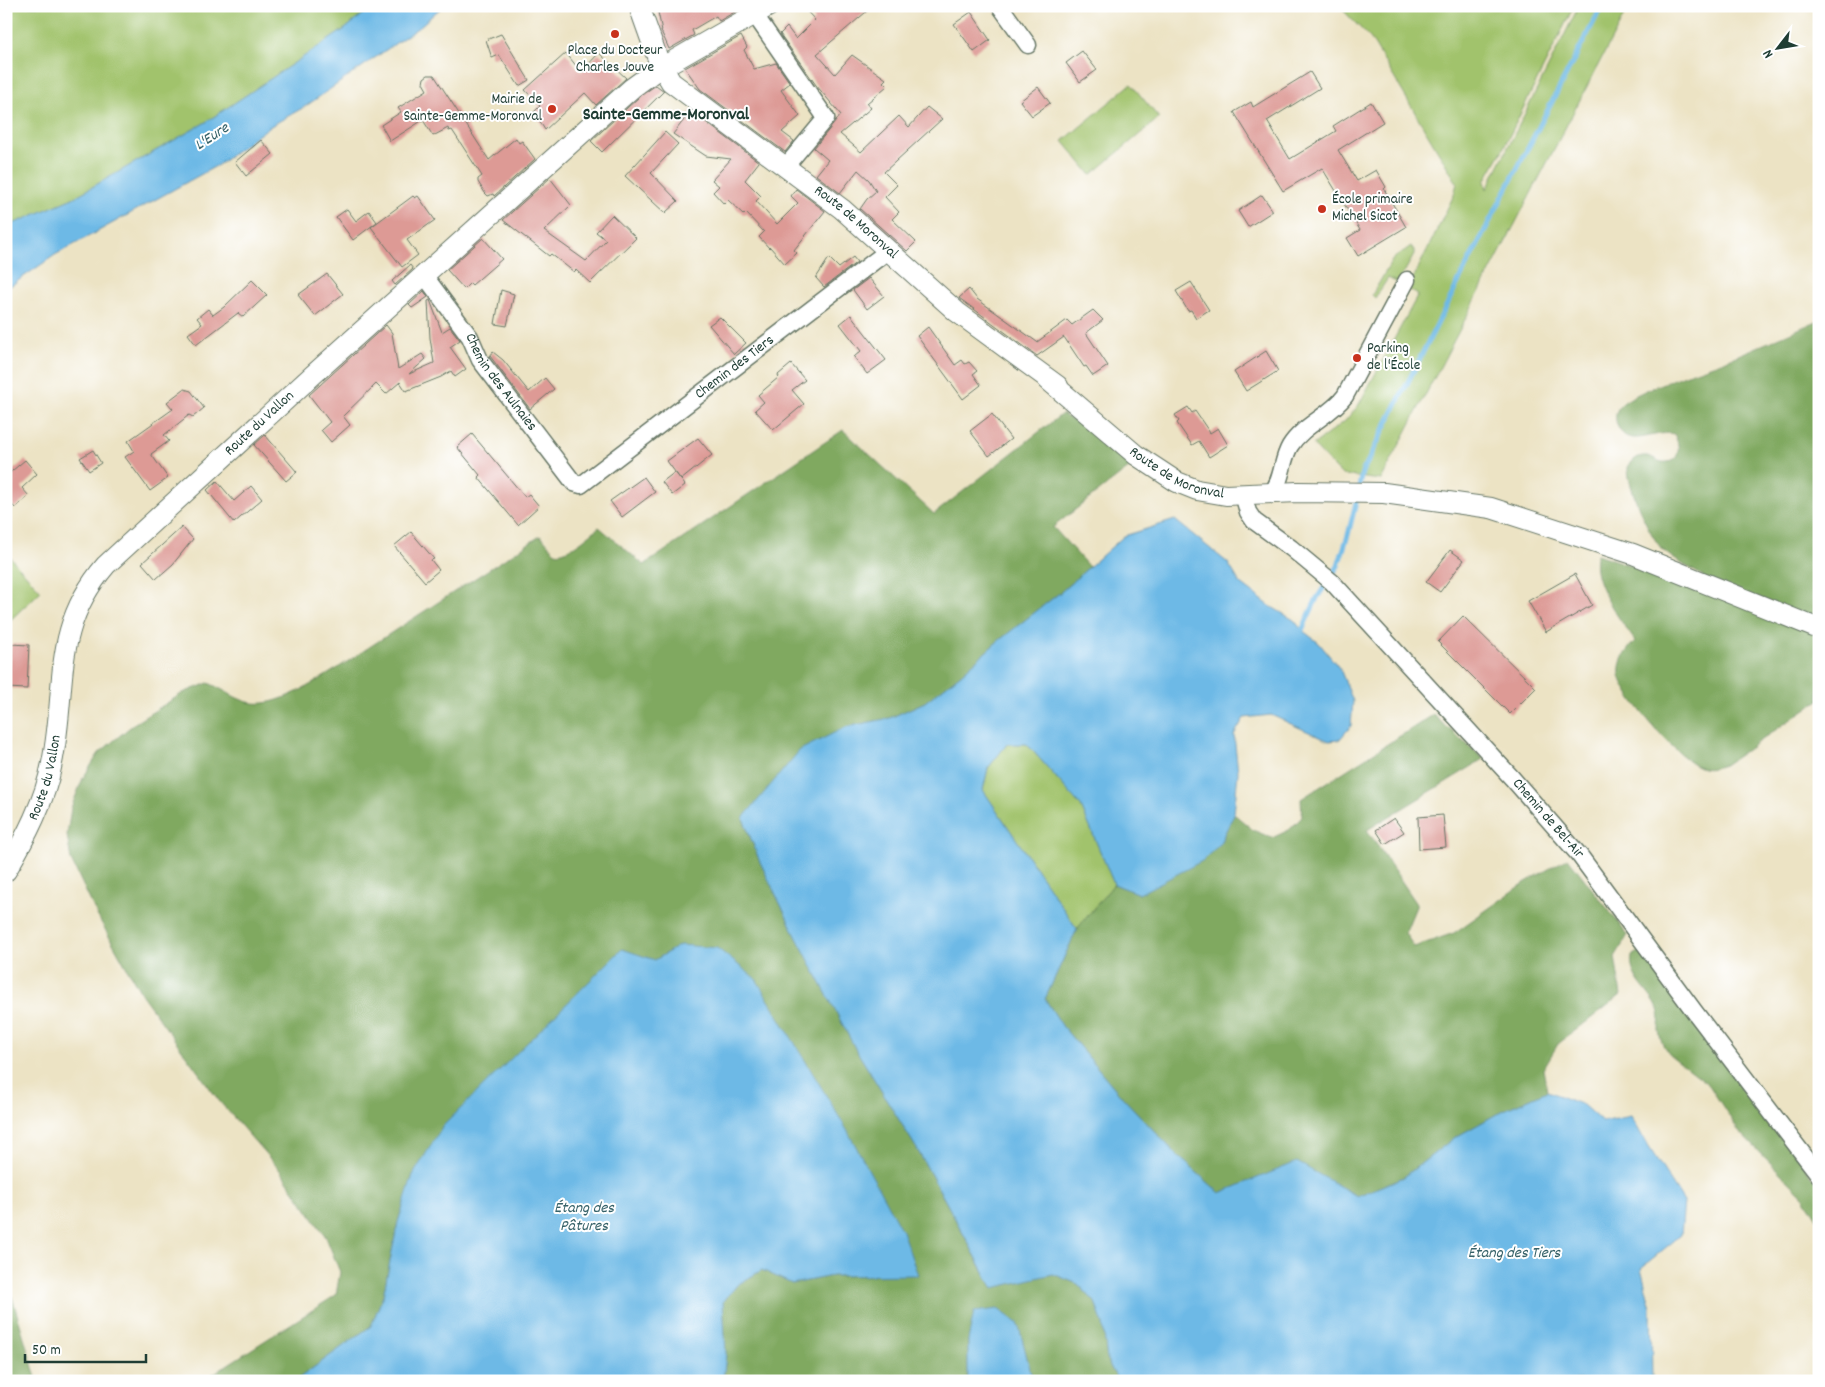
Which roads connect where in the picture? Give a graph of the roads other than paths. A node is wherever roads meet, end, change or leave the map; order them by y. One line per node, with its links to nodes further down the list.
1 (638, 6): 5 (street, Route de Moronval)
2 (1000, 6): 4 (street)
3 (762, 10): 5 (street, Route du Vallon); 6 (street)
4 (1028, 45)
5 (662, 68): 6 (street, Route de Moronval); 8 (street, Route du Vallon)
6 (786, 166): 7 (street, Route de Moronval)
7 (889, 250): 10 (street, Chemin des Tiers); 12 (street, Route de Moronval)
8 (424, 275): 10 (street, Chemin des Aulnaies); 14 (street, Route du Vallon)
9 (1407, 280): 11 (street)
10 (581, 485)
11 (1271, 493): 12 (street, Route de Moronval); 13 (street, Route de Moronval)
12 (1243, 494): 15 (street, Chemin de Bel-Air)
13 (1819, 628)
14 (6, 871)
15 (1819, 1175)

